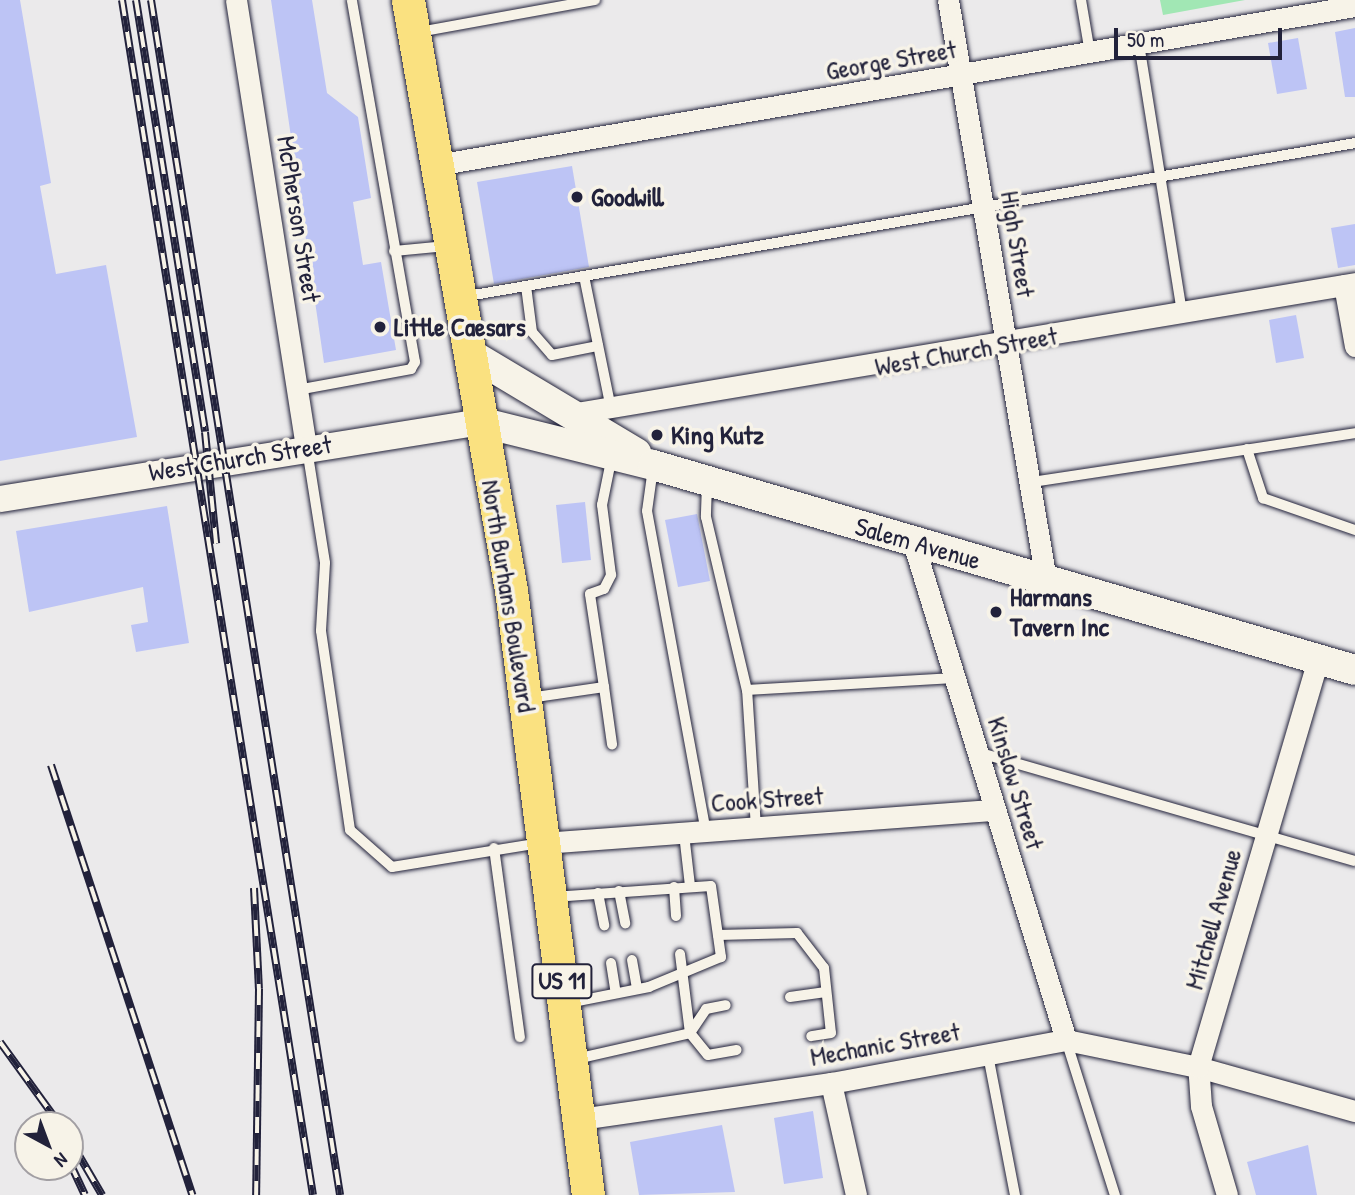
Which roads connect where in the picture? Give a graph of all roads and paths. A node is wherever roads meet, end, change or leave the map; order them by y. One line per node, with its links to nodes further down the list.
1 (236, 0): 27 (street, McPherson Street)
2 (352, 0): 17 (lane)
3 (408, 0): 8 (main road, North Burhans Boulevard / US 11)
4 (595, 0): 8 (lane)
5 (948, 0): 11 (street, High Street)
6 (1081, 0): 10 (lane)
7 (1355, 6): 9 (street, George Street)
8 (414, 33): 13 (main road, North Burhans Boulevard / US 11)
9 (1139, 44): 10 (street, George Street); 14 (lane)
10 (1090, 53): 11 (street, George Street)
11 (961, 76): 13 (street, George Street); 15 (street, High Street)
12 (1355, 143): 14 (lane)
13 (436, 165): 16 (main road, North Burhans Boulevard / US 11)
14 (1160, 175): 15 (lane); 22 (lane)
15 (984, 208): 18 (lane); 23 (street, High Street)
16 (450, 246): 17 (lane); 21 (main road, North Burhans Boulevard / US 11)
17 (394, 251): 27 (lane)
18 (584, 276): 20 (lane); 24 (lane)
19 (1350, 284): 22 (street, West Church Street); 25 (street)
20 (526, 286): 21 (lane); 24 (lane)
21 (459, 297): 26 (main road, North Burhans Boulevard / US 11)
22 (1182, 312): 23 (street, West Church Street)
23 (1006, 345): 28 (street, West Church Street); 37 (street, High Street)
24 (598, 346): 28 (lane)
25 (1355, 346)
26 (469, 353): 29 (main road); 30 (main road, North Burhans Boulevard / US 11)
27 (297, 390): 32 (street, McPherson Street)
28 (611, 409): 29 (street, West Church Street)
29 (576, 413): 35 (main road)
30 (480, 422): 32 (street, West Church Street); 34 (main road, Salem Avenue); 47 (main road, North Burhans Boulevard / US 11)
31 (1355, 433): 33 (lane)
32 (306, 446): 38 (street, West Church Street); 56 (lane)
33 (1247, 449): 37 (lane); 39 (lane)
34 (612, 455): 35 (main road, Salem Avenue); 45 (lane)
35 (653, 465): 36 (main road, Salem Avenue); 52 (lane)
36 (707, 481): 40 (main road, Salem Avenue); 46 (lane)
37 (1032, 481): 41 (street, High Street)
38 (0, 499)
39 (1355, 530)
40 (912, 542): 41 (main road, Salem Avenue); 44 (street, Kinslow Street)
41 (1046, 580): 42 (main road, Salem Avenue)
42 (1318, 660): 43 (main road, Salem Avenue); 54 (street, Mitchell Avenue)
43 (1355, 670)
44 (954, 678): 46 (lane); 49 (street, Kinslow Street)
45 (604, 687): 47 (lane); 48 (lane)
46 (747, 690): 51 (lane)
47 (526, 698): 55 (main road, North Burhans Boulevard / US 11)
48 (612, 744)
49 (977, 752): 50 (street, Kinslow Street); 54 (lane)
50 (995, 810): 51 (street, Cook Street); 80 (street, Kinslow Street)
51 (756, 828): 52 (street, Cook Street)
52 (706, 831): 53 (street, Cook Street)
53 (684, 834): 55 (street, Cook Street); 58 (lane)
54 (1266, 836): 57 (lane); 84 (street, Mitchell Avenue)
55 (543, 843): 56 (lane); 62 (main road, North Burhans Boulevard / US 11)
56 (494, 848): 79 (lane)
57 (1355, 861)
58 (690, 886): 59 (lane); 66 (lane)
59 (674, 887): 60 (lane); 63 (lane)
60 (619, 891): 61 (lane); 64 (lane)
61 (598, 893): 62 (lane); 65 (lane)
62 (551, 897): 75 (main road, North Burhans Boulevard / US 11)
63 (676, 916)
64 (625, 923)
65 (604, 926)
66 (718, 935): 70 (lane); 72 (lane)
67 (680, 954): 70 (lane)
68 (632, 960): 71 (lane)
69 (611, 963): 73 (lane)
70 (682, 973): 71 (lane); 77 (lane)
71 (637, 989): 73 (lane)
72 (827, 992): 74 (lane); 78 (lane)
73 (616, 993): 75 (lane)
74 (790, 997)
75 (565, 1004): 83 (main road, North Burhans Boulevard / US 11)
76 (726, 1005): 77 (lane)
77 (690, 1034): 81 (lane); 83 (lane)
78 (811, 1036)
79 (520, 1037)
80 (1066, 1040): 82 (street, Mechanic Street); 84 (street, Mechanic Street); 91 (lane)
81 (737, 1050)
82 (988, 1055): 85 (street, Mechanic Street); 90 (lane)
83 (573, 1059): 87 (main road, North Burhans Boulevard / US 11)
84 (1198, 1067): 86 (street, Mechanic Street); 92 (street, Mitchell Avenue)
85 (831, 1083): 87 (street, Mechanic Street); 89 (street)
86 (1355, 1111)
87 (580, 1119): 88 (main road, North Burhans Boulevard / US 11)
88 (588, 1195)
89 (856, 1195)
90 (1015, 1195)
91 (1115, 1195)
92 (1227, 1195)

